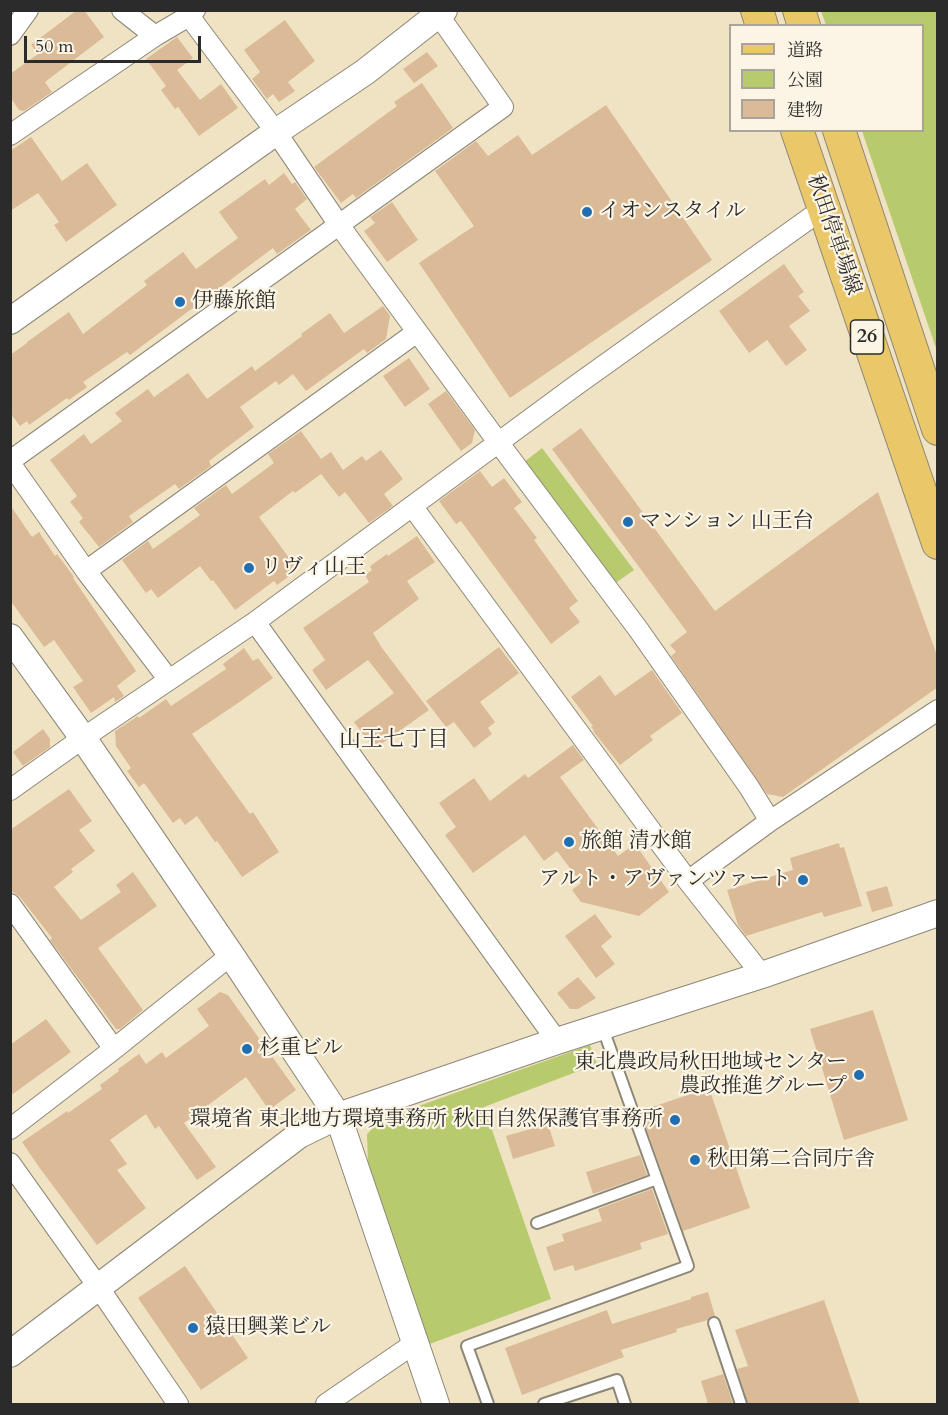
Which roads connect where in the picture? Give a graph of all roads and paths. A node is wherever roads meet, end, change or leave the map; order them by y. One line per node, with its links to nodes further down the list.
1 (28, 10): 5 (street)
2 (122, 10): 6 (street)
3 (440, 12): 8 (street); 12 (street)
4 (192, 13): 6 (street); 8 (street)
5 (10, 35)
6 (155, 36): 7 (street)
7 (14, 126)
8 (276, 132): 12 (street); 13 (street)
9 (798, 132): 11 (main road, 秋田停車場線 / 26)
10 (840, 132): 15 (main road, 秋田停車場線 / 26)
11 (826, 214): 16 (street); 19 (main road, 秋田停車場線 / 26)
12 (339, 225): 14 (street); 17 (street)
13 (10, 321)
14 (417, 332): 16 (street); 20 (street)
15 (934, 409)
16 (498, 442): 18 (street); 27 (street)
17 (10, 462): 20 (street)
18 (412, 506): 21 (street); 28 (street)
19 (938, 543)
20 (86, 571): 23 (street)
21 (255, 622): 23 (street); 34 (street)
22 (10, 637): 25 (street)
23 (170, 680): 25 (street)
24 (938, 710): 27 (street)
25 (83, 738): 26 (street); 31 (street)
26 (10, 790)
27 (770, 821): 28 (street)
28 (688, 881): 32 (street)
29 (10, 904): 35 (street)
30 (938, 913): 32 (street)
31 (231, 955): 35 (street); 36 (street)
32 (762, 975): 33 (street)
33 (602, 1026): 34 (street); 39 (lane)
34 (557, 1041): 36 (street)
35 (114, 1049): 37 (street)
36 (338, 1116): 41 (street); 43 (street)
37 (10, 1129)
38 (10, 1163): 41 (street)
39 (657, 1179): 40 (lane); 48 (lane)
40 (537, 1223)
41 (99, 1288): 44 (street); 45 (street)
42 (714, 1323): 51 (lane)
43 (415, 1343): 46 (street); 47 (street)
44 (10, 1354)
45 (178, 1404)
46 (326, 1404)
47 (436, 1404)
48 (488, 1404)
49 (544, 1404): 50 (lane)
50 (625, 1404)
51 (741, 1404)

